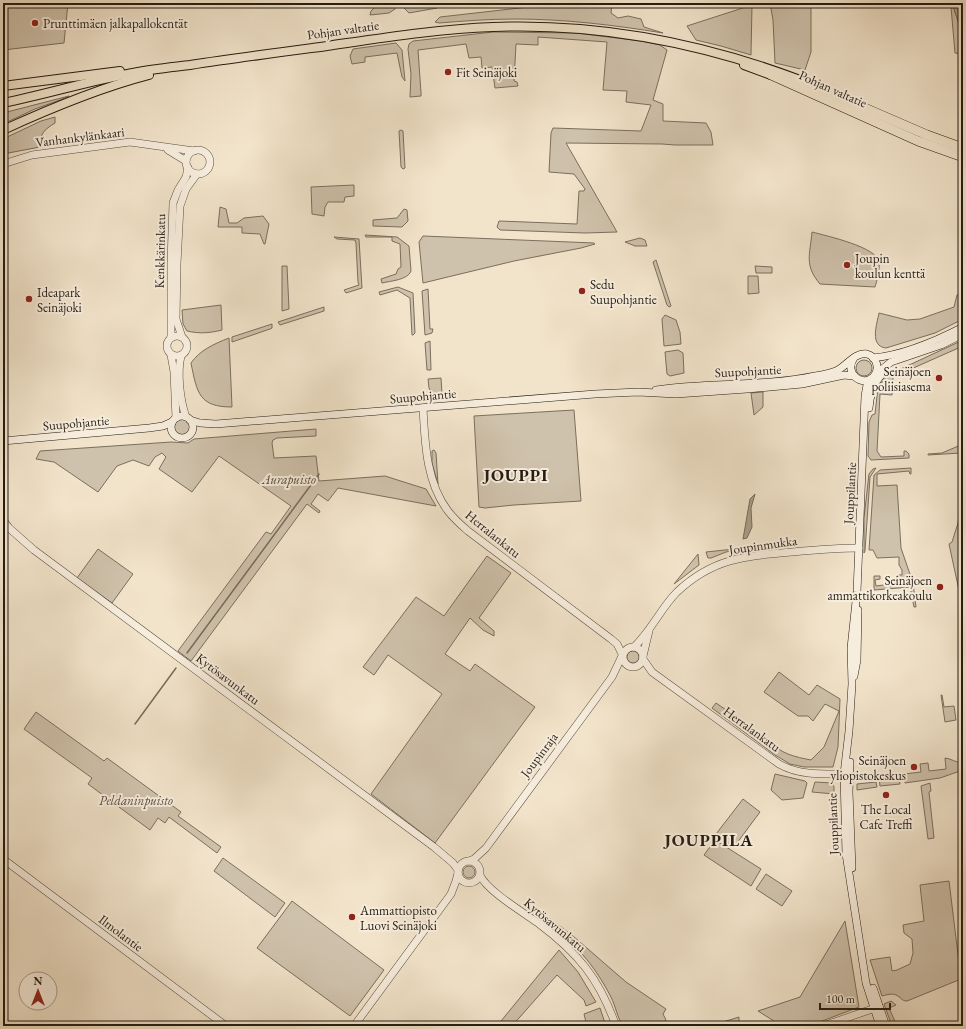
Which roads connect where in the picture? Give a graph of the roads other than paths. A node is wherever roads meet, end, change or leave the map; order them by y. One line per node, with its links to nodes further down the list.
1 (690, 47): 2 (main road, Pohjan valtatie); 3 (main road, Pohjan valtatie); 4 (main road, Pohjan valtatie)
2 (174, 67): 5 (main road); 6 (main road, Pohjan valtatie); 7 (main road)
3 (771, 75): 10 (highway, Pohjan valtatie)
4 (800, 80): 10 (highway, Pohjan valtatie)
5 (3, 86)
6 (3, 103)
7 (3, 130)
8 (161, 147): 9 (street, Vanhankylänkaari); 11 (street, Vanhankylänkaari); 12 (street, Vanhankylänkaari)
9 (194, 151): 12 (street); 13 (street)
10 (962, 153)
11 (3, 164)
12 (187, 164): 13 (street); 16 (street, Kenkkärinkatu)
13 (197, 174): 17 (street, Kenkkärinkatu)
14 (963, 328): 21 (street)
15 (963, 334): 22 (street)
16 (171, 337): 17 (street); 18 (street)
17 (182, 337): 19 (street)
18 (172, 355): 19 (street); 30 (street)
19 (181, 356): 29 (street)
20 (854, 358): 21 (street); 24 (street); 25 (street, Suupohjantie)
21 (873, 358): 23 (street)
22 (905, 358): 23 (street); 28 (street)
23 (873, 377): 24 (street); 26 (street, Jouppilantie)
24 (856, 378): 25 (street, Suupohjantie); 26 (street, Jouppilantie)
25 (638, 392): 27 (street, Suupohjantie)
26 (865, 396): 28 (street, Jouppilantie)
27 (423, 408): 31 (street, Suupohjantie); 39 (street, Herralankatu)
28 (865, 415): 37 (street, Jouppilantie)
29 (188, 418): 30 (street); 31 (street, Suupohjantie); 33 (street)
30 (174, 420): 32 (street, Suupohjantie); 34 (street)
31 (210, 424): 33 (street, Suupohjantie)
32 (149, 428): 34 (street, Suupohjantie); 35 (street, Suupohjantie)
33 (192, 432): 34 (street)
34 (173, 433)
35 (4, 441)
36 (3, 520): 48 (street, Kytösavunkatu)
37 (859, 548): 38 (street, Joupinmukka); 46 (street, Jouppilantie)
38 (650, 629): 40 (street, Joupinmukka); 42 (street, Joupinmukka)
39 (611, 639): 40 (street, Herralankatu); 41 (street, Herralankatu)
40 (634, 647): 41 (street); 42 (street)
41 (622, 655): 43 (street); 45 (street, Joupinraja)
42 (643, 658): 43 (street); 44 (street, Herralankatu)
43 (632, 668): 44 (street, Herralankatu); 45 (street, Joupinraja)
44 (652, 672): 46 (street, Herralankatu)
45 (612, 677): 47 (street, Joupinraja)
46 (846, 774): 56 (street, Jouppilantie)
47 (486, 848): 50 (street, Joupinraja); 52 (street, Joupinraja)
48 (442, 853): 50 (street, Kytösavunkatu); 51 (street, Kytösavunkatu)
49 (3, 859): 57 (street, Ilmolantie)
50 (467, 861): 51 (street); 52 (street)
51 (458, 871): 53 (street); 55 (street)
52 (479, 872): 53 (street); 54 (street, Kytösavunkatu)
53 (469, 882): 54 (street, Kytösavunkatu); 55 (street)
54 (494, 891): 59 (street, Kytösavunkatu)
55 (451, 894): 58 (street)
56 (876, 1007): 60 (street); 61 (street, Jouppilantie); 62 (street, Jouppilantie)
57 (226, 1026)
58 (354, 1026)
59 (616, 1026)
60 (823, 1026)
61 (880, 1026)
62 (886, 1026)

